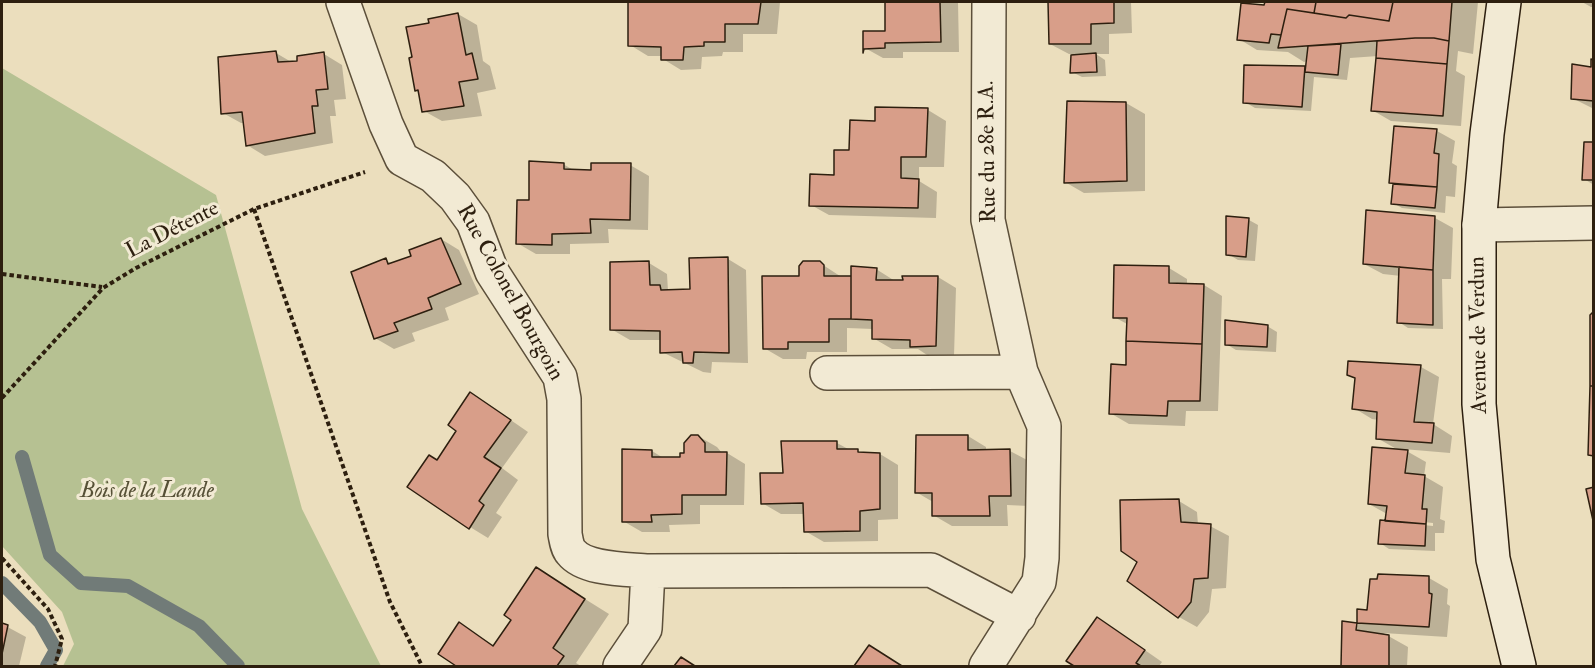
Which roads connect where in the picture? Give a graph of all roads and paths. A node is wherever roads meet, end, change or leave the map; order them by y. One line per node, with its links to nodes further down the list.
1 (343, 2): 4 (street)
2 (988, 2): 10 (street, Rue du 28e R.A.)
3 (1504, 2): 7 (street, Avenue de Verdun)
4 (402, 159): 5 (path, La Détente); 14 (street, Rue Colonel Bourgoin)
5 (254, 209): 9 (path, La Détente); 17 (path)
6 (1593, 223): 7 (street)
7 (1479, 225): 20 (street, Avenue de Verdun)
8 (2, 274): 9 (path)
9 (103, 288): 12 (path, La Détente)
10 (1021, 372): 11 (street); 15 (street, Rue du 28e R.A.)
11 (827, 373)
12 (2, 398)
13 (2, 558): 16 (path)
14 (648, 571): 15 (street, Rue Colonel Bourgoin); 18 (street)
15 (1019, 616): 19 (street, Rue du 28e R.A.)
16 (55, 666)
17 (422, 666)
18 (621, 666)
19 (986, 666)
20 (1519, 666)

